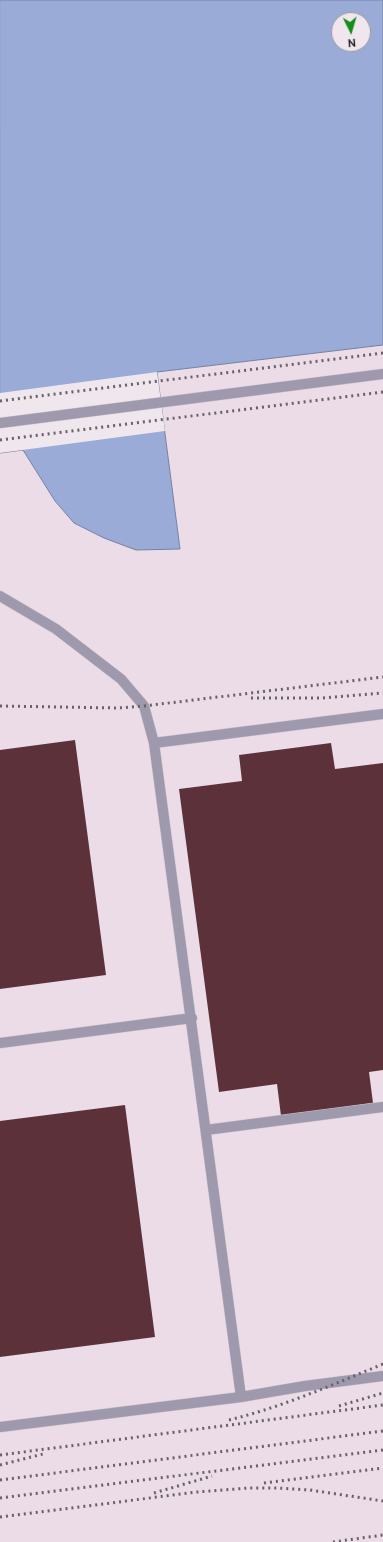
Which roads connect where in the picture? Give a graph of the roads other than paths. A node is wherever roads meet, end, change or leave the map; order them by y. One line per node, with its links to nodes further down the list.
1 (383, 374): 2 (street)
2 (0, 423)
3 (0, 596): 5 (street)
4 (383, 714): 5 (street)
5 (154, 743): 6 (street)
6 (192, 1018): 7 (street); 9 (street)
7 (0, 1043)
8 (383, 1107): 9 (street)
9 (206, 1130): 11 (street)
10 (383, 1376): 11 (street)
11 (241, 1396): 12 (street)
12 (0, 1427)

